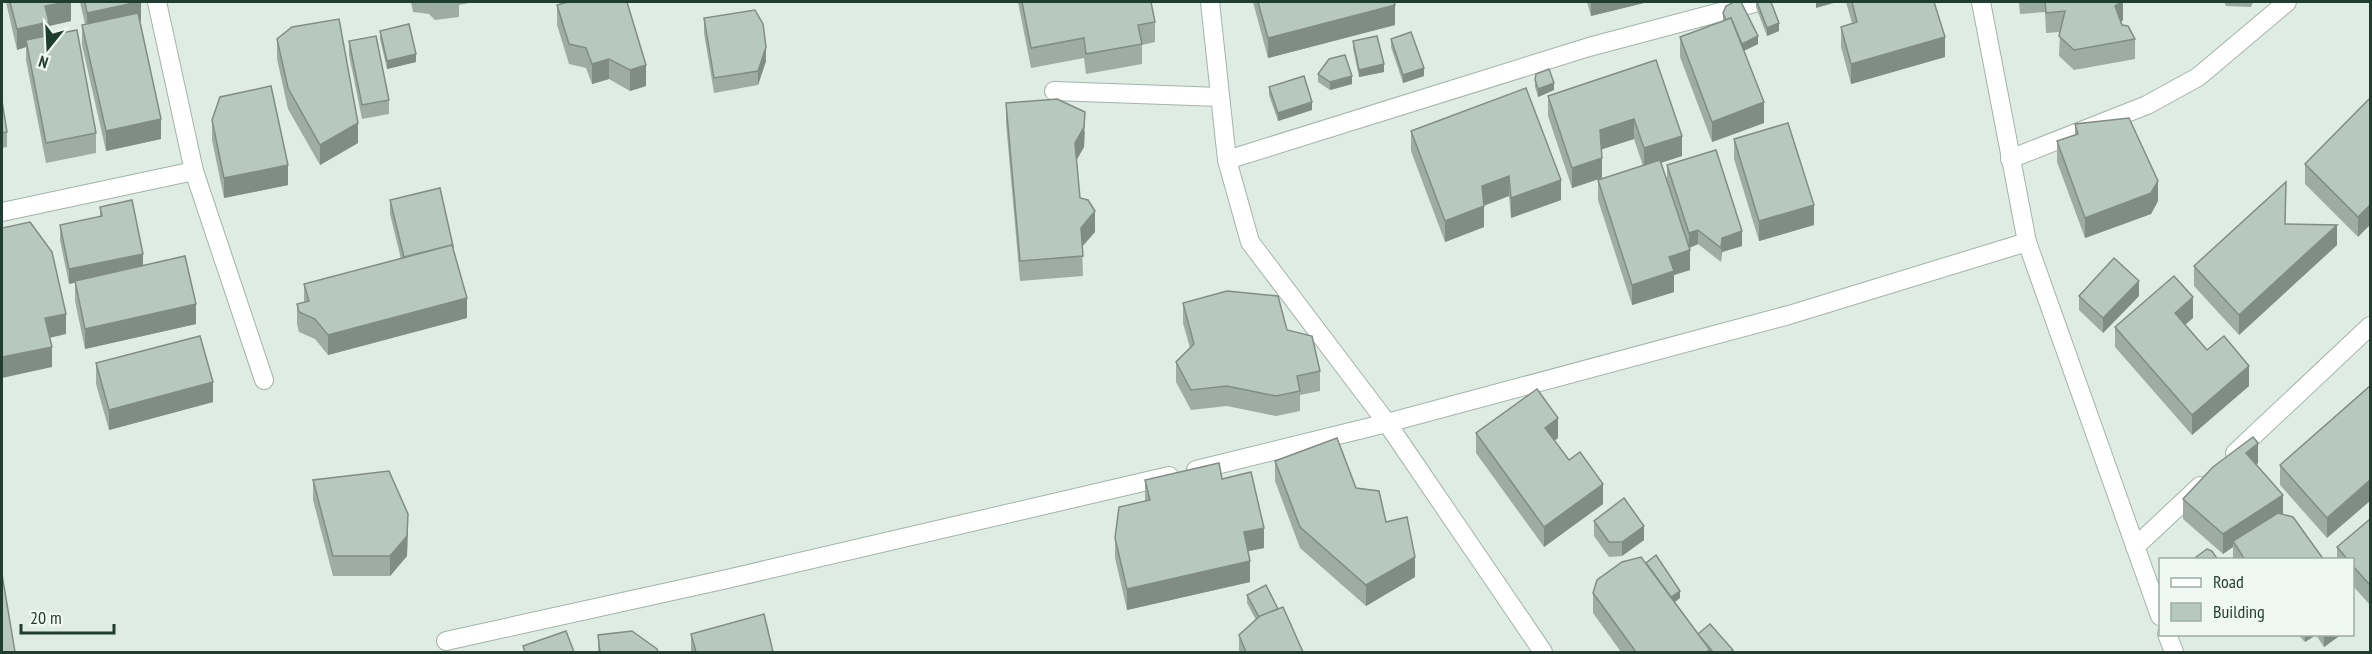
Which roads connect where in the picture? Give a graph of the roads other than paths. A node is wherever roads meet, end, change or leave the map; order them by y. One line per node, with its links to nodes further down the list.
1 (157, 2): 10 (street)
2 (1210, 2): 7 (street)
3 (1758, 2): 9 (street)
4 (1981, 2): 8 (street)
5 (2287, 2): 8 (street)
6 (1054, 91): 7 (street)
7 (1220, 97): 9 (street)
8 (2010, 159): 12 (street)
9 (1227, 160): 15 (street)
10 (194, 171): 11 (street); 14 (street)
11 (2, 212)
12 (2027, 242): 15 (street); 16 (street)
13 (2370, 326): 16 (street)
14 (264, 380)
15 (1387, 423): 19 (street); 20 (street)
16 (2135, 547): 17 (street)
17 (2159, 613)
18 (2168, 636): 21 (street)
19 (446, 641)
20 (1543, 652)
21 (2174, 652)

